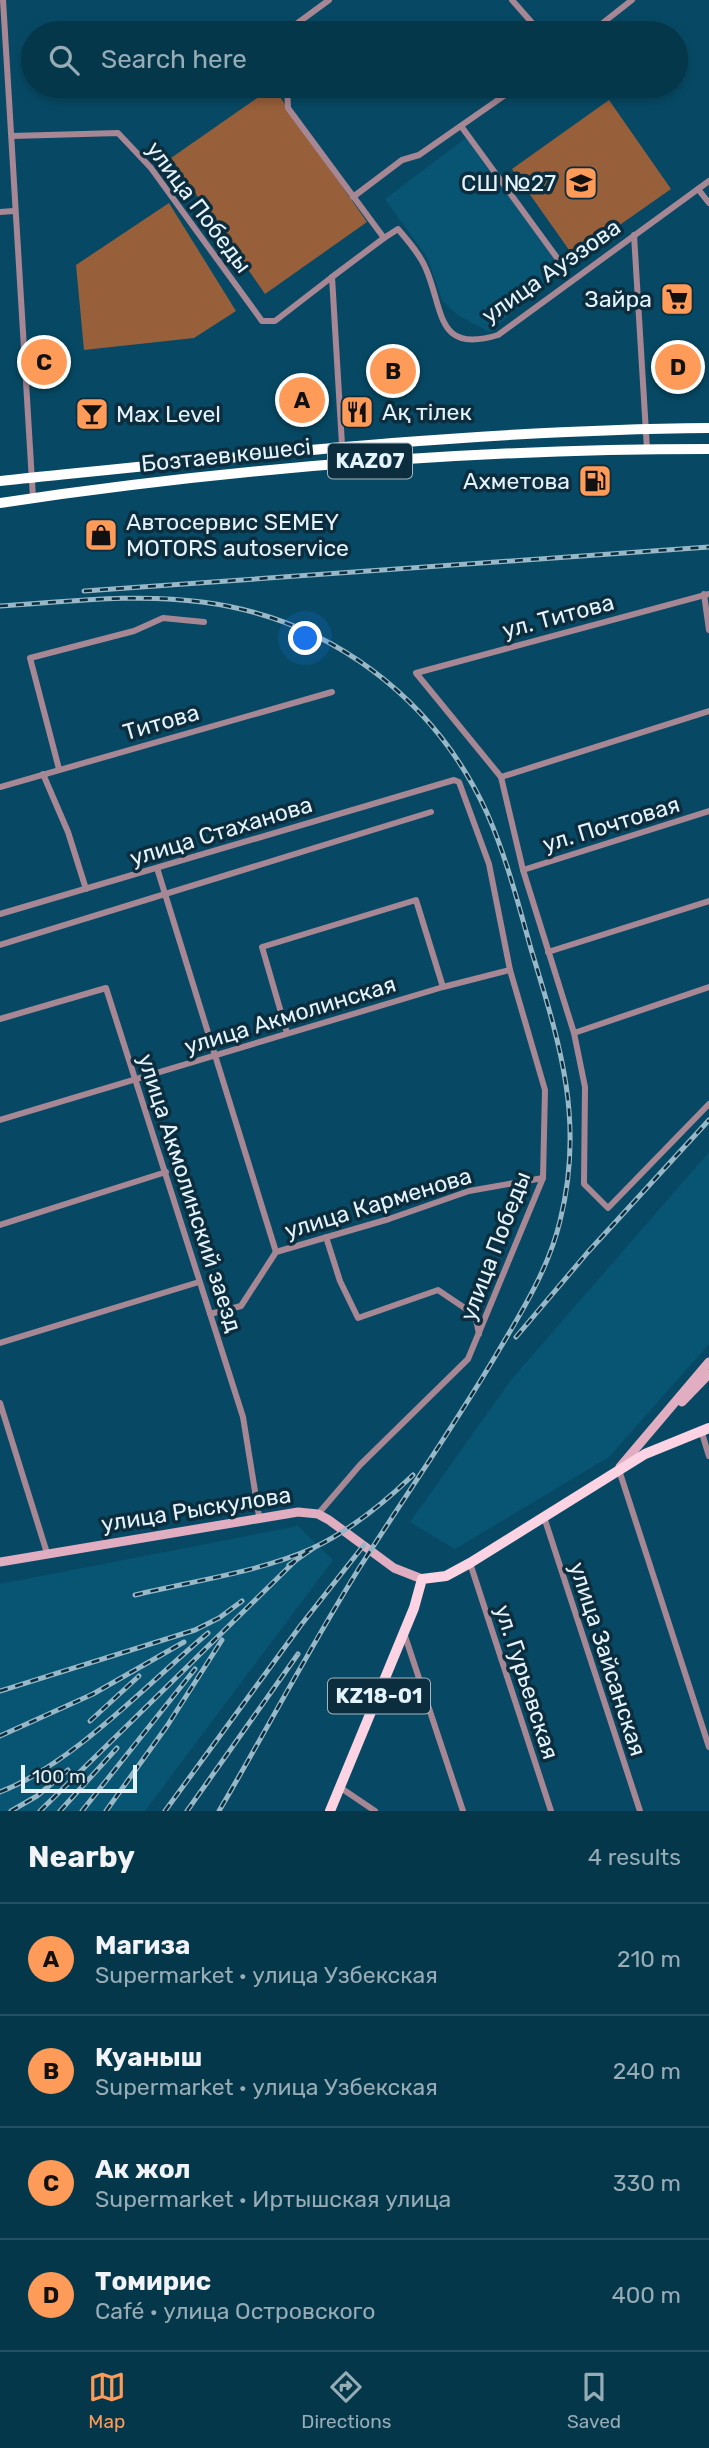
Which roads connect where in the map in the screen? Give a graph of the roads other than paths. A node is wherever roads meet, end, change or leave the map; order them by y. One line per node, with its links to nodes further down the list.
1 (4, 0): 11 (street)
2 (329, 0): 5 (street)
3 (512, 0): 6 (street)
4 (632, 0): 7 (street)
5 (300, 21)
6 (530, 21)
7 (605, 21)
8 (287, 98): 14 (street)
9 (500, 98): 10 (street)
10 (461, 125): 14 (street); 20 (street)
11 (12, 136): 16 (street); 21 (street, улица Победы)
12 (709, 181): 13 (street, улица Ауэзова)
13 (698, 189): 15 (street); 18 (street, улица Ауэзова)
14 (353, 197): 19 (street)
15 (709, 203)
16 (14, 211): 17 (street); 27 (street)
17 (0, 212)
18 (634, 235): 19 (street, улица Ауэзова); 23 (street)
19 (384, 238): 21 (street)
20 (563, 266)
21 (332, 277): 24 (street)
22 (709, 428): 23 (highway, Бозтаев көшесі / KAZ07)
23 (647, 429): 24 (highway, Бозтаев көшесі / KAZ07); 25 (street)
24 (342, 445): 27 (highway, Бозтаев көшесі / KAZ07)
25 (648, 449): 26 (highway, Бозтаев көшесі / KAZ07); 29 (highway, Бозтаев көшесі / KAZ07)
26 (709, 449)
27 (31, 478): 28 (highway, Бозтаев көшесі / KAZ07); 29 (street)
28 (0, 481)
29 (33, 498): 30 (highway, Бозтаев көшесі / KAZ07)
30 (0, 503)
31 (706, 594): 33 (street); 38 (street, ул. Титова)
32 (204, 622): 36 (street)
33 (709, 630)
34 (332, 692): 36 (street, Титова)
35 (709, 711): 38 (street)
36 (59, 769): 37 (street, Титова)
37 (43, 774): 40 (street, Титова); 45 (street)
38 (500, 777): 44 (street)
39 (451, 781): 43 (street, улица Стаханова); 51 (street, улица Победы)
40 (0, 787)
41 (709, 811): 44 (street, ул. Почтовая)
42 (431, 812): 46 (street)
43 (157, 869): 45 (street, улица Стаханова); 46 (street)
44 (523, 870): 50 (street)
45 (86, 889): 48 (street, улица Стаханова)
46 (164, 895): 49 (street); 57 (street)
47 (709, 901): 50 (street)
48 (0, 914)
49 (0, 945)
50 (548, 952): 56 (street)
51 (510, 970): 52 (street, улица Акмолинская); 62 (street, улица Победы)
52 (443, 987): 55 (street, улица Акмолинская); 55 (street)
53 (709, 987): 56 (street)
54 (0, 1019): 58 (street, улица Акмолинский заезд)
55 (287, 1033): 57 (street, улица Акмолинская)
56 (573, 1033): 59 (street)
57 (214, 1055): 58 (street, улица Акмолинская); 65 (street)
58 (137, 1081): 60 (street, улица Акмолинская); 61 (street, улица Акмолинский заезд)
59 (709, 1104)
60 (0, 1120)
61 (166, 1172): 63 (street); 66 (street, улица Акмолинский заезд)
62 (543, 1178): 64 (street, улица Карменова); 68 (street, улица Победы)
63 (0, 1225)
64 (326, 1237): 65 (street, улица Карменова); 68 (street)
65 (276, 1252): 67 (street, улица Карменова)
66 (199, 1282): 67 (street, улица Акмолинский заезд); 69 (street)
67 (210, 1314): 78 (street, улица Акмолинский заезд)
68 (479, 1336): 77 (street, улица Победы)
69 (0, 1343)
70 (709, 1362): 73 (street)
71 (709, 1374): 73 (street)
72 (0, 1404): 80 (street)
73 (664, 1416): 76 (street)
74 (705, 1429): 75 (street); 76 (main road)
75 (709, 1456)
76 (618, 1469): 79 (main road); 85 (street)
77 (318, 1514): 78 (street, улица Рыскулова); 83 (street, улица Рыскулова)
78 (259, 1516): 80 (street, улица Рыскулова)
79 (544, 1517): 82 (main road); 91 (street, улица Зайсанская)
80 (47, 1553): 81 (street, улица Рыскулова)
81 (0, 1562)
82 (470, 1563): 83 (main road); 90 (street, ул. Гурьевская)
83 (422, 1579): 84 (main road, KZ18-01)
84 (404, 1633): 86 (main road, KZ18-01); 89 (street)
85 (709, 1747)
86 (341, 1788): 87 (main road, KZ18-01); 88 (street)
87 (330, 1811)
88 (374, 1811)
89 (463, 1811)
90 (551, 1811)
91 (640, 1811)

